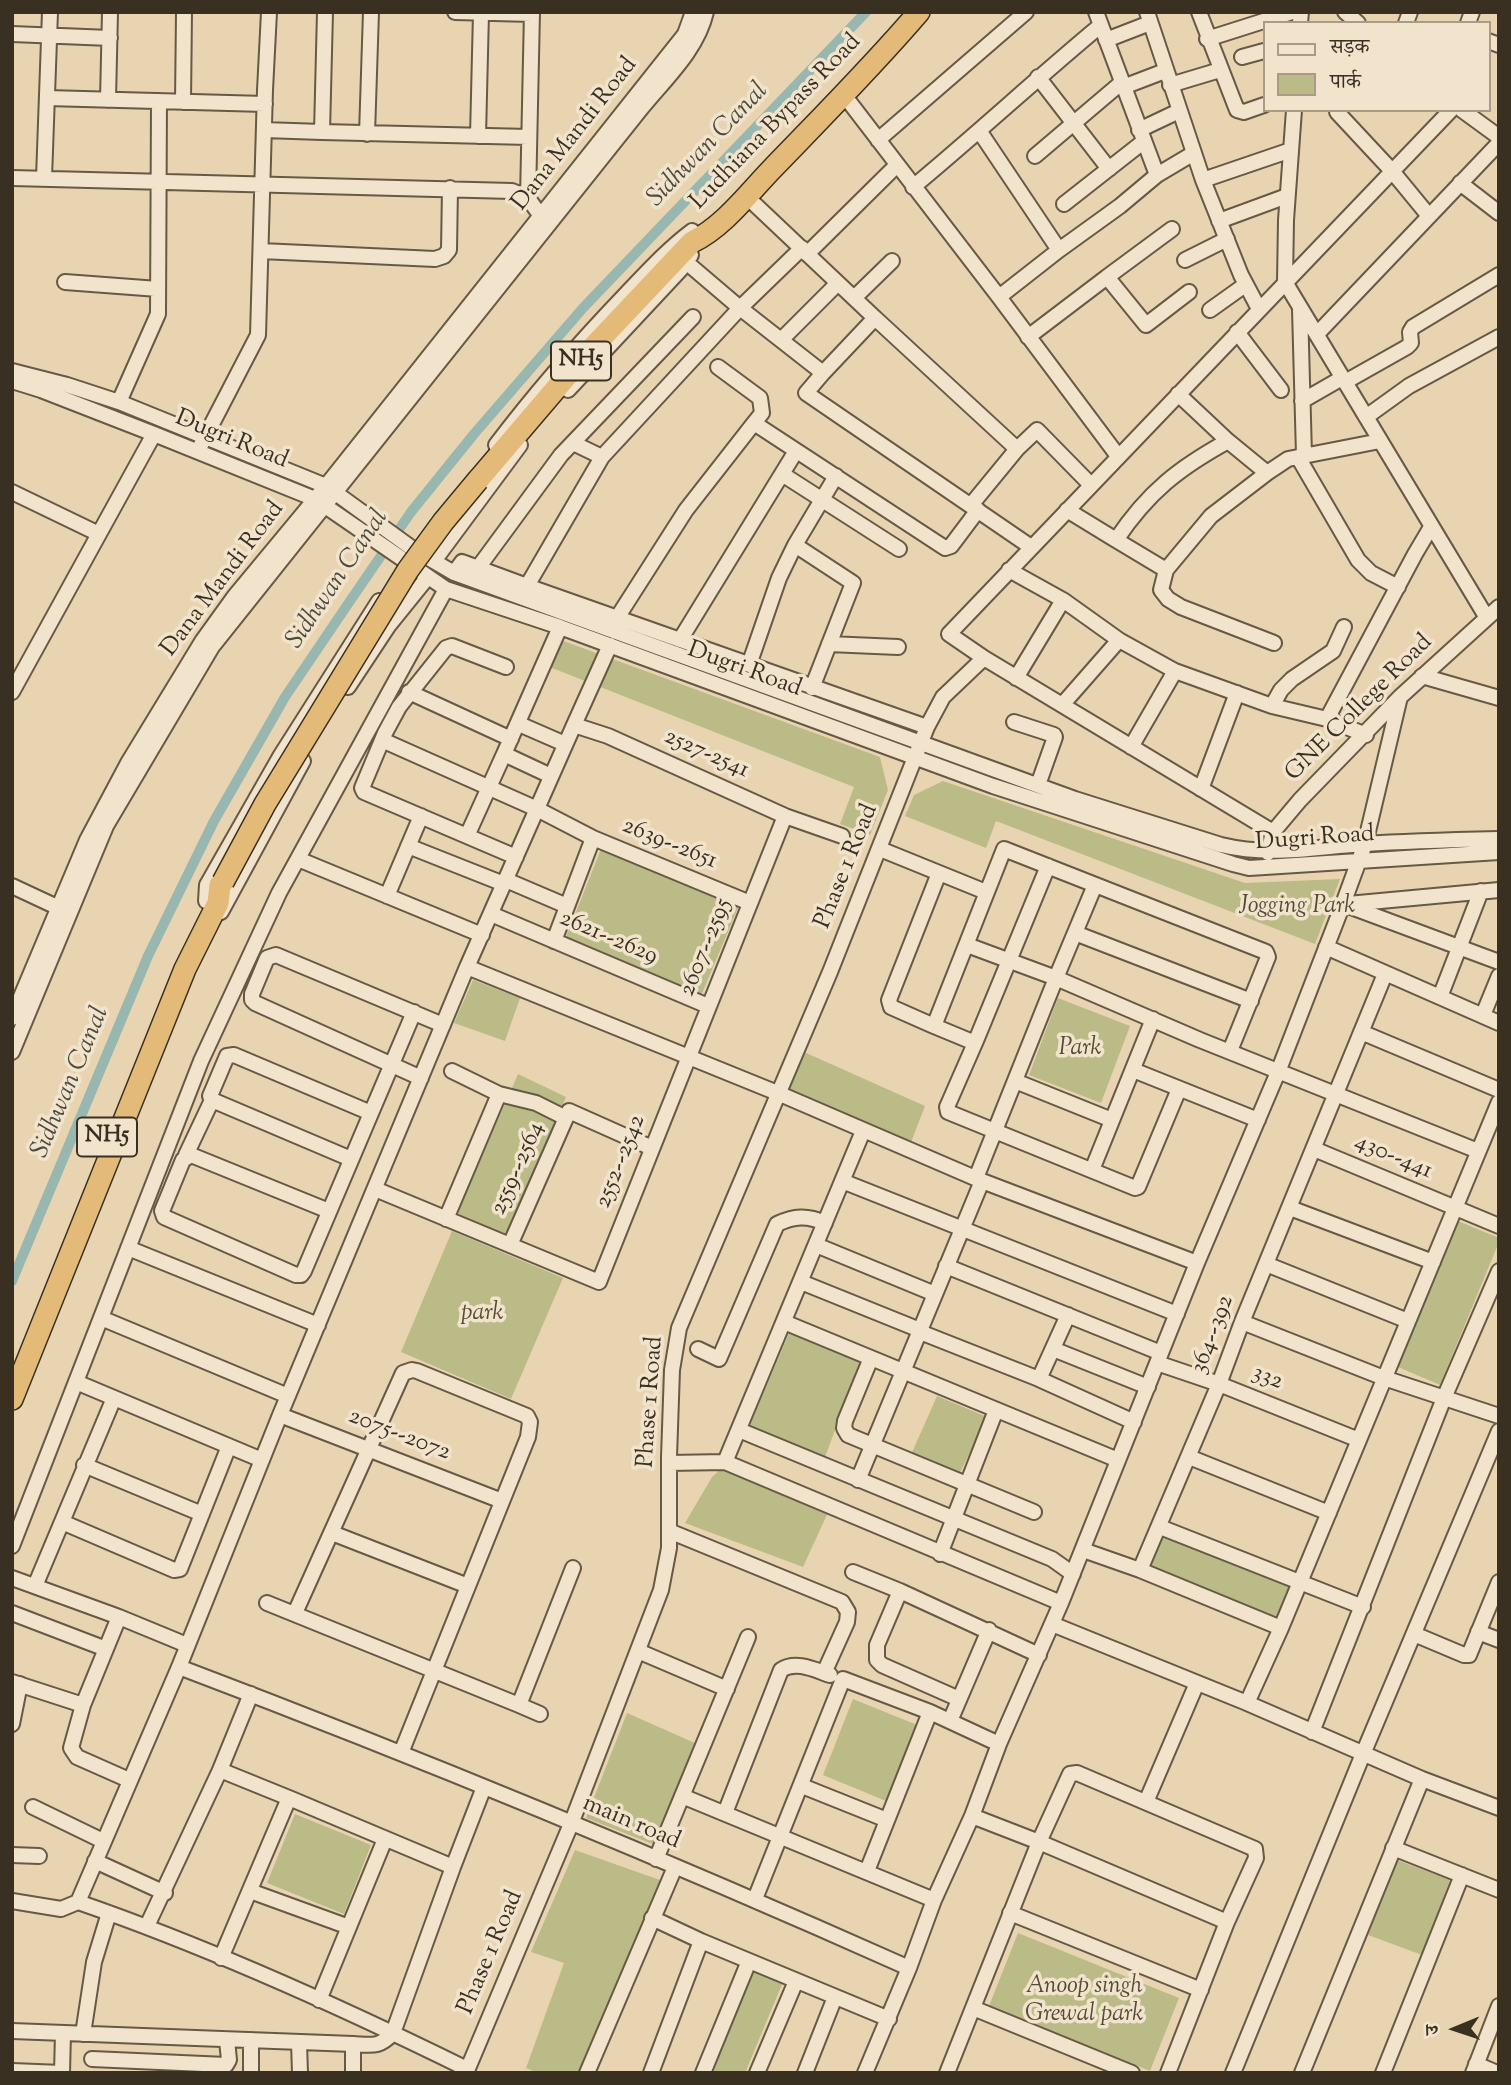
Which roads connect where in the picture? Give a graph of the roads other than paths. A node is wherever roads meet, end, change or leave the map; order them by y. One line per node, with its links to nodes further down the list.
1 (50, 12): 20 (street)
2 (110, 12): 21 (street)
3 (184, 12): 35 (street)
4 (269, 12): 36 (street)
5 (326, 12): 45 (street)
6 (371, 12): 47 (street)
7 (455, 12): 13 (street)
8 (693, 12): 75 (street, Dana Mandi Road)
9 (706, 12): 75 (street)
10 (1026, 12): 52 (street)
11 (1199, 12): 22 (street)
12 (1292, 12): 18 (street)
13 (481, 13): 14 (street); 48 (street)
14 (532, 13): 50 (street)
15 (915, 14): 31 (highway, Ludhiana Bypass Road / NH5); 79 (highway, Ludhiana Bypass Road / NH5)
16 (1099, 18): 23 (street); 28 (street)
17 (1149, 18): 23 (street); 27 (street)
18 (1249, 19): 22 (street)
19 (12, 34): 20 (street)
20 (49, 35): 21 (street); 32 (street)
21 (110, 38): 33 (street)
22 (1207, 38): 26 (street)
23 (1106, 40): 29 (street)
24 (1262, 52): 25 (street)
25 (1242, 57)
26 (1220, 70): 30 (street); 37 (street)
27 (1165, 71): 29 (street); 30 (street)
28 (1038, 77): 43 (street); 46 (street)
29 (1122, 85): 43 (street); 49 (street)
30 (1170, 85): 38 (street)
31 (844, 95): 52 (street); 69 (highway, Ludhiana Bypass Road / NH5)
32 (47, 98): 33 (street); 62 (street)
33 (108, 100): 34 (street)
34 (159, 101): 35 (street); 64 (street)
35 (183, 102): 36 (street)
36 (265, 104): 44 (street)
37 (1262, 106)
38 (1179, 111): 49 (street); 55 (street)
39 (1294, 112): 54 (street)
40 (1337, 112): 59 (street)
41 (1449, 112): 59 (street)
42 (1465, 112): 51 (street)
43 (1075, 122): 56 (street); 58 (street)
44 (264, 130): 45 (street); 65 (street)
45 (322, 132): 47 (street)
46 (980, 132): 67 (street); 80 (street)
47 (367, 134): 48 (street)
48 (478, 136): 50 (street)
49 (1141, 136): 58 (street); 60 (street)
50 (529, 137): 71 (street)
51 (1499, 137)
52 (878, 140): 57 (street)
53 (1499, 143): 66 (street)
54 (1291, 150): 63 (street); 70 (street)
55 (1194, 153): 60 (street); 63 (street)
56 (1035, 156)
57 (897, 165): 67 (street); 82 (street)
58 (1109, 169): 72 (street)
59 (1392, 171): 74 (street); 88 (street)
60 (1157, 175): 80 (street)
61 (12, 178): 62 (street)
62 (44, 178): 64 (street)
63 (1203, 180): 76 (street)
64 (158, 182): 65 (street); 91 (street)
65 (263, 183): 68 (street); 81 (street)
66 (1460, 183): 73 (street); 74 (street)
67 (913, 187): 93 (street)
68 (450, 188): 71 (street); 81 (street)
69 (746, 196): 79 (highway, Ludhiana Bypass Road / NH5); 82 (street)
70 (1287, 196): 76 (street); 88 (street)
71 (528, 198): 75 (street)
72 (1064, 204)
73 (1499, 213)
74 (1429, 216): 102 (street)
75 (544, 221): 132 (street, Dana Mandi Road)
76 (1219, 222): 78 (street)
77 (1172, 229): 86 (street)
78 (1227, 239): 83 (street); 90 (street)
79 (694, 242): 95 (street); 144 (street); 145 (street); 216 (highway, NH5, bridge)
80 (1059, 250): 93 (street)
81 (261, 251): 118 (street)
82 (804, 251): 89 (street); 95 (street)
83 (1185, 260)
84 (892, 261): 94 (street)
85 (1499, 275): 109 (street)
86 (1107, 277): 92 (street); 103 (street)
87 (65, 282): 91 (street)
88 (1285, 282): 96 (street); 97 (street)
89 (838, 283): 94 (street); 105 (street)
90 (1245, 285): 97 (street); 98 (street)
91 (158, 289): 114 (street)
92 (1189, 292)
93 (999, 297): 103 (street)
94 (854, 298): 100 (street)
95 (740, 308): 105 (street); 127 (street)
96 (1300, 308): 102 (street); 113 (street)
97 (1259, 309): 101 (street)
98 (1210, 310)
99 (693, 317): 121 (street)
100 (875, 318): 108 (street); 122 (street)
101 (1237, 332): 111 (street); 112 (street)
102 (1317, 334): 109 (street)
103 (1028, 337): 125 (street)
104 (1499, 337): 115 (street)
105 (781, 340): 108 (street)
106 (718, 367): 116 (street)
107 (12, 371): 114 (street, Dugri Road)
108 (823, 373): 136 (street)
109 (1343, 380): 113 (street); 115 (street)
110 (12, 382): 117 (street, Dugri Road)
111 (1281, 390)
112 (1178, 394): 119 (street); 125 (street)
113 (1302, 401): 126 (street)
114 (119, 402): 118 (street, Dugri Road)
115 (1366, 416): 120 (street)
116 (754, 424): 123 (street); 156 (street)
117 (154, 434): 124 (street, Dugri Road); 139 (street)
118 (205, 436): 124 (street); 132 (street, Dugri Road)
119 (1228, 441): 128 (street); 140 (street)
120 (1380, 441): 126 (street); 138 (street)
121 (573, 443): 127 (street); 149 (street)
122 (1017, 449): 131 (street); 136 (street)
123 (796, 451): 129 (street); 130 (street)
124 (198, 452): 135 (street, Dugri Road)
125 (1118, 456): 131 (street)
126 (1301, 456): 128 (street); 152 (street)
127 (603, 457): 151 (street)
128 (1267, 473): 148 (street)
129 (782, 474): 134 (street); 160 (street)
130 (835, 476): 134 (street); 136 (street)
131 (1091, 485): 137 (street)
132 (331, 489): 135 (street, Dana Mandi Road); 144 (street, Dugri Road)
133 (12, 492): 139 (street)
134 (821, 499): 141 (street); 143 (street)
135 (320, 502): 146 (street, Dugri Road); 227 (street, Dana Mandi Road); 258 (street)
136 (974, 508): 142 (street)
137 (1067, 510): 140 (street); 142 (street)
138 (1432, 527): 152 (street); 157 (street)
139 (99, 534): 173 (street)
140 (1116, 540): 148 (street)
141 (794, 545): 163 (street); 167 (street)
142 (1031, 547): 147 (street)
143 (898, 549)
144 (415, 550): 145 (street, Dugri Road); 146 (street)
145 (434, 561): 149 (street, Dugri Road)
146 (406, 562): 150 (street, Dugri Road); 223 (street)
147 (1009, 570): 154 (street); 166 (street)
148 (1166, 570): 162 (street)
149 (474, 573): 151 (street); 189 (street, Dugri Road)
150 (427, 578): 153 (street, Dugri Road); 229 (street)
151 (527, 586): 156 (street)
152 (1398, 587): 180 (street)
153 (446, 589): 158 (street, Dugri Road); 211 (street)
154 (1063, 600): 161 (street); 171 (street)
155 (1499, 607): 157 (street, GNE College Road)
156 (617, 618): 160 (street)
157 (1487, 618): 170 (street, GNE College Road)
158 (559, 627): 164 (street, Dugri Road); 182 (street)
159 (1345, 627): 179 (street)
160 (680, 640): 167 (street)
161 (1119, 640): 169 (street); 178 (street)
162 (1273, 643)
163 (829, 644): 165 (street); 172 (street)
164 (610, 645): 183 (street); 192 (street, Dugri Road)
165 (898, 647)
166 (984, 659): 171 (street); 184 (street, Phase 1 Road)
167 (749, 665): 172 (street)
168 (506, 667): 174 (street)
169 (1175, 671): 175 (street); 190 (street)
170 (1422, 676): 176 (street, GNE College Road); 177 (street)
171 (1016, 678): 178 (street)
172 (812, 688): 184 (street)
173 (12, 692)
174 (409, 692): 186 (street); 187 (street)
175 (1237, 693): 179 (street); 196 (street)
176 (1400, 697): 185 (street, GNE College Road); 205 (street)
177 (1499, 698)
178 (1062, 705): 190 (street)
179 (1272, 706): 180 (street)
180 (1327, 719): 185 (street)
181 (1014, 722): 194 (street)
182 (519, 724): 186 (street); 188 (street)
183 (573, 725): 188 (street); 199 (street, 2527-2541)
184 (927, 727): 189 (street, Phase 1 Road)
185 (1366, 735): 200 (street, GNE College Road)
186 (511, 739): 191 (street)
187 (382, 740): 195 (street); 198 (street)
188 (565, 744): 193 (street)
189 (922, 744): 192 (street, Phase 1 Road); 194 (street, Dugri Road)
190 (1131, 747): 196 (street)
191 (504, 754): 193 (street); 195 (street)
192 (916, 758): 207 (street, Phase 1 Road); 212 (street, Dugri Road)
193 (551, 776): 197 (street)
194 (1038, 785): 209 (street, Dugri Road)
195 (489, 787): 197 (street); 201 (street)
196 (1201, 789): 200 (street)
197 (537, 808): 203 (street); 210 (street)
198 (421, 816): 201 (street); 206 (street)
199 (785, 816): 202 (street, 2527-2541); 224 (street, 2607--2595)
200 (1273, 832): 209 (street, GNE College Road)
201 (467, 836): 210 (street)
202 (842, 836)
203 (593, 838): 224 (street, 2639--2651); 226 (street, 2639--2651)
204 (1499, 839): 205 (street, Dugri Road)
205 (1365, 844): 209 (street, Dugri Road); 212 (street)
206 (408, 846): 215 (street, 2621--2629); 222 (street)
207 (880, 849): 214 (street); 270 (street, Phase 1 Road)
208 (1499, 852): 212 (street, Dugri Road)
209 (1268, 853)
210 (516, 857): 215 (street)
211 (298, 859): 222 (street); 236 (street)
212 (1360, 859): 225 (street)
213 (1048, 866): 217 (street); 221 (street); 238 (street)
214 (939, 873): 221 (street); 253 (street)
215 (505, 882): 226 (street, 2621--2629); 228 (street)
216 (221, 884): 223 (highway, NH5); 229 (highway, NH5)
217 (1095, 885): 230 (street); 245 (street)
218 (12, 886): 227 (street)
219 (1499, 890): 220 (street)
220 (1481, 891): 225 (street); 235 (street)
221 (986, 892): 233 (street)
222 (387, 896): 231 (street)
223 (206, 901): 319 (highway, NH5)
224 (750, 903): 246 (street, 2607--2595)
225 (1343, 904): 234 (street); 235 (street)
226 (567, 906): 232 (street, 2639--2651)
227 (57, 907): 249 (street, Dana Mandi Road)
228 (491, 914): 231 (street); 232 (street, 2621--2629)
229 (207, 928): 328 (highway, NH5)
230 (1075, 933): 243 (street); 245 (street)
231 (481, 935): 240 (street)
232 (554, 941): 246 (street, 2621--2629)
233 (967, 945): 238 (street); 253 (street)
234 (1326, 947): 241 (street); 264 (street)
235 (1459, 948): 239 (street); 244 (street)
236 (253, 950): 237 (street); 256 (street)
237 (270, 956): 247 (street); 261 (street)
238 (1010, 961): 243 (street); 255 (street)
239 (1499, 962)
240 (467, 967): 252 (street); 260 (street)
241 (1385, 974): 244 (street); 254 (street, 364--392)
242 (1499, 976): 248 (street)
243 (1056, 978): 250 (street); 266 (street)
244 (1440, 997): 248 (street)
245 (1251, 1001): 257 (street)
246 (708, 1006): 260 (street, 2607--2595)
247 (414, 1012): 252 (street); 261 (street)
248 (1483, 1015): 251 (street)
249 (12, 1018)
250 (1153, 1019): 257 (street); 262 (street)
251 (1499, 1023)
252 (443, 1025): 265 (street)
253 (934, 1026): 255 (street)
254 (1361, 1032): 268 (street); 271 (street, 364--392)
255 (975, 1043): 278 (street)
256 (207, 1047): 259 (street); 298 (street)
257 (1230, 1051): 264 (street)
258 (12, 1052)
259 (227, 1056): 272 (street); 274 (street)
260 (688, 1058): 270 (street); 280 (street, 2552--2542)
261 (392, 1064): 265 (street); 274 (street)
262 (1133, 1070): 267 (street); 276 (street)
263 (452, 1071): 269 (street)
264 (1278, 1072): 271 (street); 277 (street)
265 (421, 1078): 288 (street)
266 (1015, 1081): 276 (street); 278 (street)
267 (1179, 1089): 277 (street); 285 (street)
268 (1499, 1090)
269 (499, 1094): 275 (street); 292 (street)
270 (780, 1094): 279 (street); 343 (street, Phase 1 Road)
271 (1336, 1094): 281 (street, 364--392); 282 (street)
272 (212, 1100): 283 (street); 284 (street)
273 (1499, 1102): 282 (street)
274 (371, 1113): 284 (street)
275 (568, 1115): 280 (street); 296 (street, 2559--2564)
276 (1112, 1120): 285 (street)
277 (1258, 1120): 300 (street)
278 (996, 1130): 285 (street); 286 (street)
279 (863, 1131): 286 (street); 287 (street)
280 (652, 1148): 296 (street, 2552--2542)
281 (1314, 1149): 289 (street, 364--392); 290 (street, 430--441)
282 (1478, 1152): 290 (street)
283 (187, 1156): 291 (street); 291 (street)
284 (351, 1160): 291 (street)
285 (1092, 1170)
286 (979, 1180): 295 (street); 300 (street)
287 (842, 1181): 293 (street); 295 (street)
288 (374, 1189): 292 (street); 312 (street)
289 (1290, 1208): 299 (street); 301 (street, 364--392)
290 (1455, 1208): 294 (street, 430--441); 299 (street)
291 (329, 1211)
292 (446, 1219): 296 (street)
293 (825, 1223): 297 (street); 314 (street)
294 (1499, 1226)
295 (961, 1229): 302 (street); 306 (street)
296 (510, 1245)
297 (816, 1245): 304 (street); 305 (street)
298 (128, 1248): 308 (street); 312 (street)
299 (1433, 1262): 309 (street)
300 (1197, 1263): 306 (street)
301 (1266, 1264): 309 (street); 311 (street, 364--392)
302 (946, 1266): 305 (street); 307 (street, 332)
303 (1499, 1271): 327 (street)
304 (801, 1282): 310 (street); 313 (street)
305 (935, 1294): 313 (street)
306 (1177, 1314): 317 (street)
307 (1068, 1315): 315 (street); 317 (street, 332)
308 (101, 1318): 322 (street); 325 (street)
309 (1408, 1321): 320 (street)
310 (784, 1322): 316 (street); 333 (street)
311 (1242, 1322): 320 (street); 323 (street, 364--392)
312 (318, 1325): 325 (street)
313 (920, 1331): 318 (street); 321 (street)
314 (698, 1349)
315 (1053, 1349): 321 (street); 324 (street)
316 (871, 1358): 318 (street); 337 (street)
317 (1159, 1358): 323 (street, 332); 324 (street)
318 (904, 1371): 329 (street); 337 (street)
319 (12, 1374)
320 (1384, 1378): 327 (street); 335 (street)
321 (1039, 1379): 332 (street)
322 (76, 1382): 326 (street); 356 (street)
323 (1219, 1384): 335 (street, 332); 339 (street, 364--392)
324 (1148, 1387): 332 (street)
325 (288, 1396): 330 (street)
326 (114, 1398): 336 (street); 344 (street)
327 (1444, 1398): 331 (street); 371 (street)
328 (12, 1399)
329 (996, 1410): 341 (street); 346 (street)
330 (280, 1415): 338 (street, 2075--2072); 340 (street)
331 (1499, 1416)
332 (1134, 1422): 341 (street)
333 (739, 1430): 342 (street); 345 (street)
334 (1499, 1432): 379 (street)
335 (1359, 1440): 349 (street)
336 (229, 1446): 340 (street); 350 (street)
337 (872, 1446): 345 (street); 346 (street)
338 (370, 1449): 347 (street, 2075--2072); 347 (street); 355 (street)
339 (1189, 1457): 349 (street); 353 (street, 364--392)
340 (262, 1460): 382 (street)
341 (1118, 1460): 357 (street)
342 (725, 1462): 343 (street); 358 (street)
343 (669, 1463): 354 (street, Phase 1 Road)
344 (85, 1465): 350 (street); 352 (street)
345 (858, 1480): 351 (street)
346 (966, 1486): 348 (street); 351 (street)
347 (502, 1501): 367 (street)
348 (1034, 1512)
349 (1329, 1513): 365 (street)
350 (202, 1514): 352 (street)
351 (954, 1519): 358 (street); 362 (street)
352 (62, 1522): 366 (street)
353 (1160, 1527): 360 (street, 364--392); 365 (street)
354 (669, 1531): 384 (street, Phase 1 Road); 388 (street)
355 (331, 1533): 367 (street); 373 (street)
356 (12, 1546)
357 (1083, 1550): 360 (street); 362 (street)
358 (940, 1554): 370 (street)
359 (573, 1569): 397 (street)
360 (1140, 1570): 376 (street)
361 (853, 1572): 368 (street)
362 (1073, 1574): 370 (street)
363 (12, 1578): 366 (street)
364 (1499, 1582): 378 (street)
365 (1300, 1583): 371 (street); 376 (street)
366 (35, 1586): 374 (street)
367 (468, 1586): 387 (street)
368 (900, 1591): 377 (street); 394 (street)
369 (267, 1603): 373 (street)
370 (1061, 1603): 375 (street)
371 (1363, 1607): 402 (street)
372 (12, 1613): 383 (street)
373 (295, 1613): 387 (street)
374 (119, 1617): 382 (street); 383 (street)
375 (1052, 1624): 385 (street); 391 (street)
376 (1281, 1628): 395 (street)
377 (989, 1630): 385 (street); 394 (street)
378 (1478, 1632): 379 (street); 381 (street)
379 (1414, 1634): 405 (street)
380 (748, 1637): 392 (street)
381 (1499, 1640)
382 (187, 1646): 386 (street)
383 (106, 1649): 396 (street)
384 (638, 1651): 392 (street); 419 (street, Phase 1 Road)
385 (1039, 1655): 403 (street)
386 (179, 1667): 393 (street, main road); 408 (street)
387 (433, 1671): 397 (street); 404 (street)
388 (824, 1673): 389 (street); 416 (street)
389 (843, 1679): 398 (street); 409 (street)
390 (16, 1683): 396 (street); 401 (street)
391 (1197, 1683): 395 (street); 413 (street)
392 (727, 1689): 411 (street)
393 (251, 1694): 404 (street, main road); 406 (street)
394 (959, 1699): 400 (street)
395 (1247, 1703): 402 (street)
396 (83, 1705): 408 (street)
397 (519, 1705): 399 (street)
398 (930, 1712): 400 (street); 418 (street)
399 (540, 1714)
400 (950, 1721): 403 (street)
401 (12, 1724)
402 (1312, 1732): 405 (street)
403 (999, 1744): 417 (street)
404 (401, 1752): 410 (street, main road)
405 (1363, 1754): 407 (street); 482 (street)
406 (220, 1770): 412 (street); 435 (street)
407 (1422, 1779): 415 (street); 424 (street)
408 (129, 1780): 422 (street)
409 (802, 1786): 418 (street); 420 (street)
410 (484, 1787): 419 (street, main road); 429 (street)
411 (682, 1796): 416 (street); 427 (street)
412 (289, 1798): 421 (street); 434 (street)
413 (1146, 1802): 423 (street); 443 (street)
414 (33, 1807): 422 (street)
415 (1499, 1808)
416 (725, 1813): 420 (street)
417 (972, 1816): 423 (street); 437 (street)
418 (887, 1820): 431 (street)
419 (571, 1824): 427 (street, main road); 469 (street, Phase 1 Road)
420 (781, 1835): 431 (street); 436 (street)
421 (384, 1839): 429 (street); 445 (street)
422 (103, 1841): 428 (street)
423 (1039, 1842): 441 (street); 443 (street)
424 (1393, 1848): 432 (street); 483 (street)
425 (12, 1855): 426 (street)
426 (39, 1856)
427 (656, 1859): 430 (street, main road)
428 (95, 1861): 435 (street); 439 (street)
429 (453, 1867): 459 (street)
430 (675, 1867): 436 (street, main road); 442 (street)
431 (867, 1871): 437 (street)
432 (1462, 1875): 433 (street); 484 (street)
433 (1499, 1889)
434 (250, 1891): 445 (street); 447 (street)
435 (165, 1893): 444 (street)
436 (755, 1899): 449 (street, main road)
437 (934, 1899): 449 (street)
438 (12, 1901): 439 (street)
439 (78, 1902): 440 (street)
440 (109, 1913): 444 (street); 460 (street)
441 (1010, 1913): 451 (street); 455 (street)
442 (652, 1918): 446 (street); 473 (street)
443 (1227, 1922): 451 (street)
444 (148, 1926): 447 (street)
445 (349, 1927): 453 (street)
446 (701, 1941): 448 (street); 474 (street)
447 (222, 1958): 453 (street)
448 (749, 1961): 450 (street); 475 (street)
449 (909, 1969): 456 (street)
450 (796, 1981): 452 (street); 476 (street)
451 (1201, 1990): 481 (street)
452 (835, 1997): 456 (street); 477 (street)
453 (318, 2000): 459 (street)
454 (1499, 2006): 467 (street)
455 (973, 2008): 479 (street); 480 (street)
456 (889, 2020): 478 (street)
457 (12, 2031): 458 (street)
458 (63, 2033): 460 (street); 468 (street)
459 (393, 2033): 464 (street); 469 (street)
460 (83, 2034): 461 (street)
461 (227, 2040): 462 (street); 466 (street)
462 (251, 2040): 463 (street); 470 (street)
463 (299, 2043): 464 (street); 471 (street)
464 (353, 2044): 472 (street)
465 (92, 2060): 466 (street)
466 (159, 2067)
467 (1475, 2068): 485 (street)
468 (12, 2071)
469 (466, 2071)
470 (251, 2073)
471 (300, 2073)
472 (353, 2073)
473 (587, 2073)
474 (651, 2073)
475 (704, 2073)
476 (757, 2073)
477 (805, 2073)
478 (866, 2073)
479 (947, 2073)
480 (1132, 2073)
481 (1168, 2073)
482 (1233, 2073)
483 (1302, 2073)
484 (1383, 2073)
485 (1497, 2073)

